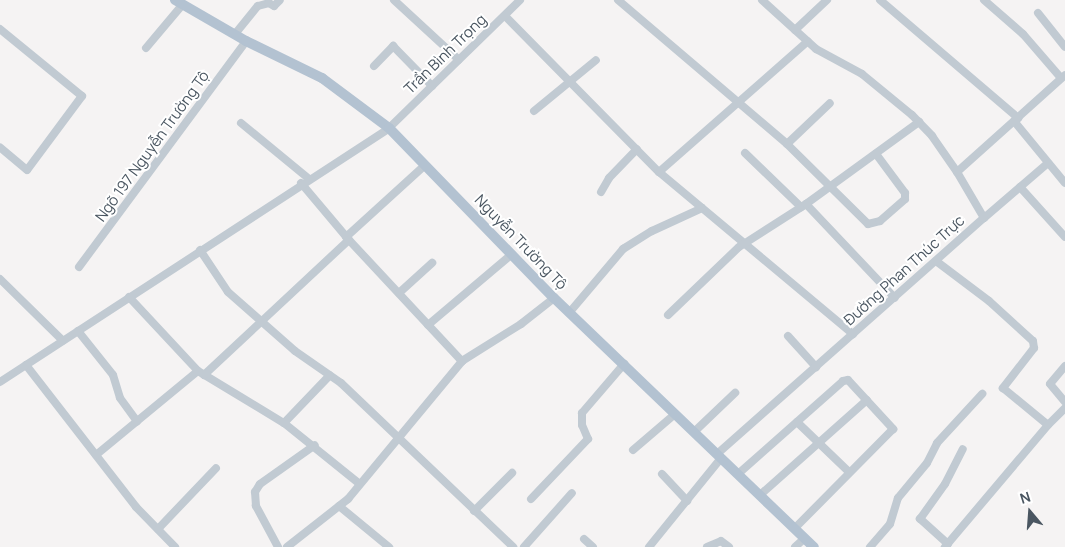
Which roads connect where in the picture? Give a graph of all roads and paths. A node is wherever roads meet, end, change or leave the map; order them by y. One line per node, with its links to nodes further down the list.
1 (280, 0): 15 (street)
2 (394, 0): 20 (street)
3 (520, 0): 12 (street, Trần Bình Trọng)
4 (618, 0): 26 (street)
5 (762, 0): 14 (street, Đường Phan Thúc Trực)
6 (814, 0): 10 (street)
7 (880, 0): 29 (street)
8 (984, 0): 23 (street)
9 (179, 2): 15 (main road, Nguyễn Trường Tộ); 19 (street)
10 (824, 3): 14 (street)
11 (1038, 13): 18 (street)
12 (505, 16): 20 (street, Trần Bình Trọng); 24 (street)
13 (0, 29): 34 (street)
14 (795, 30): 17 (street, Đường Phan Thúc Trực)
15 (235, 34): 16 (main road, Nguyễn Trường Tộ)
16 (246, 41): 32 (main road, Nguyễn Trường Tộ); 58 (street, Ngõ 197 Nguyễn Trường Tộ)
17 (808, 41): 26 (street); 30 (street, Đường Phan Thúc Trực)
18 (1065, 47)
19 (146, 48)
20 (459, 60): 25 (street, Trần Bình Trọng)
21 (596, 60): 24 (street)
22 (374, 66): 25 (street)
23 (1063, 77): 29 (street)
24 (570, 82): 28 (street); 35 (street)
25 (432, 86): 32 (street, Trần Bình Trọng)
26 (740, 102): 33 (street); 40 (street)
27 (830, 103): 33 (street)
28 (534, 111)
29 (1016, 119): 38 (street); 41 (street)
30 (919, 122): 37 (street); 41 (street, Đường Phan Thúc Trực)
31 (241, 123): 42 (street)
32 (389, 128): 39 (main road, Nguyễn Trường Tộ); 42 (street, Trần Bình Trọng)
33 (787, 144): 45 (street)
34 (0, 147)
35 (637, 149): 40 (street); 47 (street)
36 (745, 153): 48 (street)
37 (876, 154): 45 (street); 45 (street)
38 (1048, 163): 44 (street); 46 (street)
39 (425, 165): 52 (street); 55 (main road, Nguyễn Trường Tộ)
40 (660, 172): 49 (street)
41 (957, 172): 50 (street, Đường Phan Thúc Trực)
42 (308, 178): 43 (street, Trần Bình Trọng)
43 (301, 183): 52 (street); 54 (street, Trần Bình Trọng)
44 (1065, 184)
45 (830, 187): 48 (street)
46 (1020, 187): 50 (street); 51 (street)
47 (601, 192)
48 (803, 206): 53 (street); 63 (street)
49 (702, 208): 53 (street); 64 (street)
50 (984, 218): 56 (street, Đường Phan Thúc Trực)
51 (1065, 237)
52 (348, 238): 60 (street); 66 (street)
53 (744, 243): 65 (street); 69 (street)
54 (200, 250): 61 (street, Trần Bình Trọng); 66 (street)
55 (512, 254): 62 (main road, Nguyễn Trường Tộ); 67 (street)
56 (936, 261): 63 (street, Đường Phan Thúc Trực); 89 (street)
57 (432, 263): 60 (street)
58 (79, 267)
59 (1, 281): 71 (street)
60 (398, 294): 67 (street)
61 (129, 297): 68 (street, Trần Bình Trọng); 77 (street)
62 (554, 298): 64 (main road, Nguyễn Trường Tộ); 72 (street)
63 (895, 298): 69 (street, Đường Phan Thúc Trực)
64 (570, 313): 73 (main road, Nguyễn Trường Tộ)
65 (668, 315)
66 (262, 322): 77 (street); 78 (street)
67 (428, 325): 72 (street)
68 (78, 331): 71 (street, Trần Bình Trọng); 86 (street)
69 (853, 334): 76 (street, Đường Phan Thúc Trực)
70 (788, 336): 76 (street)
71 (63, 341): 74 (street, Trần Bình Trọng)
72 (462, 361): 91 (street)
73 (624, 364): 85 (main road, Nguyễn Trường Tộ); 106 (street)
74 (26, 365): 79 (street, Trần Bình Trọng); 96 (street)
75 (1065, 366): 83 (street)
76 (816, 367): 97 (street, Đường Phan Thúc Trực)
77 (201, 373): 86 (street); 88 (street)
78 (330, 375): 88 (street); 91 (street)
79 (1, 380)
80 (735, 393): 90 (street)
81 (982, 394): 127 (street)
82 (867, 400): 87 (street); 92 (street); 99 (street)
83 (1065, 402)
84 (1065, 408): 89 (street)
85 (675, 414): 90 (main road, Nguyễn Trường Tộ); 95 (street)
86 (137, 421): 96 (street)
87 (797, 422): 92 (street); 102 (street)
88 (284, 423): 93 (street)
89 (1048, 425): 114 (street)
90 (694, 432): 97 (main road, Nguyễn Trường Tộ)
91 (396, 438): 103 (street); 109 (street)
92 (818, 443): 99 (street); 105 (street)
93 (315, 446): 103 (street); 116 (street)
94 (963, 449): 114 (street)
95 (633, 450)
96 (96, 455): 111 (street)
97 (719, 456): 102 (main road, Nguyễn Trường Tộ); 107 (street, Đường Phan Thúc Trực)
98 (216, 468): 111 (street)
99 (849, 472): 110 (street)
100 (512, 473): 109 (street)
101 (662, 474): 107 (street)
102 (738, 474): 105 (main road, Nguyễn Trường Tộ)
103 (360, 484): 108 (street)
104 (572, 494): 120 (street)
105 (760, 495): 110 (main road, Nguyễn Trường Tộ)
106 (532, 499)
107 (687, 501): 122 (street, Đường Phan Thúc Trực)
108 (339, 506): 117 (street); 118 (street)
109 (474, 511): 119 (street)
110 (794, 528): 112 (main road, Nguyễn Trường Tộ)
111 (158, 529): 115 (street)
112 (805, 538): 125 (street); 126 (main road, Nguyễn Trường Tộ)
113 (584, 539): 121 (street)
114 (946, 545)
115 (175, 547)
116 (278, 547)
117 (287, 547)
118 (389, 547)
119 (512, 547)
120 (524, 547)
121 (593, 547)
122 (649, 547)
123 (707, 547): 124 (street)
124 (729, 547)
125 (795, 547)
126 (814, 547)
127 (870, 547)

